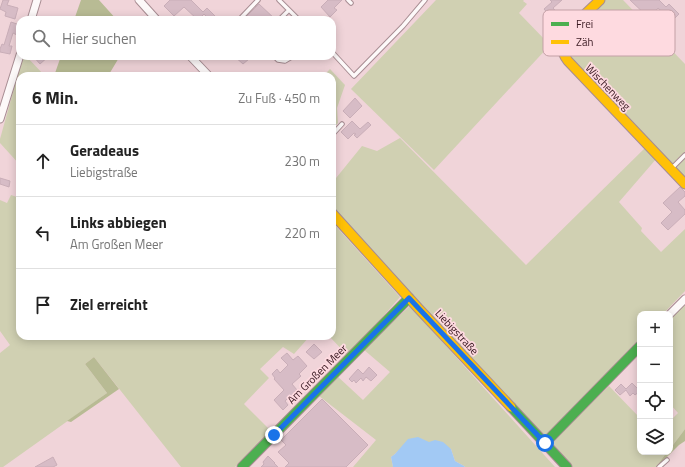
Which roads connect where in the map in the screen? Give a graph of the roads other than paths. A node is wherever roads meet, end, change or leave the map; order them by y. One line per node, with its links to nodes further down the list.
1 (37, 0): 9 (street)
2 (139, 0): 10 (street)
3 (258, 0): 11 (lane)
4 (279, 0): 7 (lane)
5 (425, 0): 14 (lane)
6 (600, 0): 8 (street, Wischenweg)
7 (289, 10): 12 (lane); 13 (lane)
8 (590, 10)
9 (32, 16)
10 (153, 16)
11 (243, 16)
12 (283, 16)
13 (295, 16)
14 (336, 56)
15 (564, 56): 23 (street, Wischenweg)
16 (18, 60): 19 (street)
17 (194, 60): 18 (street)
18 (204, 72)
19 (0, 119)
20 (342, 124): 21 (lane)
21 (336, 131)
22 (685, 156): 23 (lane)
23 (671, 169): 24 (street, Wischenweg)
24 (685, 184)
25 (336, 216): 26 (street, Liebigstraße)
26 (409, 298): 30 (street, Liebigstraße); 32 (street, Am Großen Meer)
27 (685, 298): 28 (street)
28 (673, 311)
29 (639, 347): 30 (street)
30 (545, 443): 33 (street, Liebigstraße)
31 (667, 460): 34 (lane)
32 (242, 467)
33 (567, 467)
34 (659, 467)

